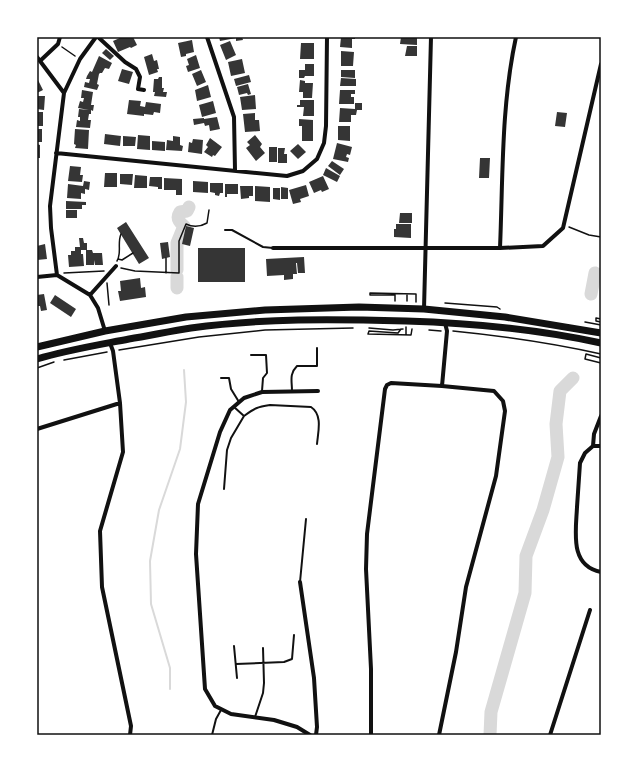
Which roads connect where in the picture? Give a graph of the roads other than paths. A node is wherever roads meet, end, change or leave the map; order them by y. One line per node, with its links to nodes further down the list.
1 (60, 37): 7 (street)
2 (97, 37): 9 (street); 10 (street)
3 (207, 37): 12 (street)
4 (327, 37): 12 (street)
5 (431, 37): 16 (street)
6 (516, 37): 15 (street)
7 (38, 59): 10 (street)
8 (601, 64): 15 (street)
9 (144, 90)
10 (64, 93): 11 (street)
11 (56, 153): 12 (street); 18 (street)
12 (235, 170)
13 (225, 230): 14 (lane)
14 (273, 248): 16 (street)
15 (500, 248): 16 (street)
16 (426, 249): 21 (street)
17 (116, 266): 20 (street)
18 (57, 276): 19 (street); 20 (street)
19 (37, 277)
20 (90, 295): 23 (street)
21 (424, 309): 23 (highway); 24 (highway)
22 (445, 322): 25 (highway); 26 (highway); 32 (street)
23 (105, 331): 27 (highway)
24 (601, 333)
25 (110, 343): 30 (highway); 36 (street)
26 (601, 343)
27 (37, 347)
28 (317, 348): 33 (lane)
29 (251, 355): 35 (lane)
30 (37, 359)
31 (221, 378): 37 (lane)
32 (442, 386): 62 (street); 63 (street)
33 (292, 391): 34 (street); 35 (street)
34 (318, 391)
35 (262, 392): 37 (street)
36 (120, 403): 41 (street); 58 (street)
37 (239, 403): 38 (street)
38 (234, 407): 39 (lane); 56 (street)
39 (244, 416): 42 (lane); 45 (lane)
40 (601, 416): 43 (street)
41 (37, 429)
42 (317, 444)
43 (594, 446): 44 (street); 47 (street)
44 (601, 446)
45 (224, 489)
46 (306, 519): 48 (lane)
47 (601, 572)
48 (300, 582): 61 (street)
49 (590, 610): 64 (street)
50 (294, 635): 54 (lane)
51 (234, 646): 53 (lane)
52 (263, 648): 54 (lane)
53 (236, 664): 54 (lane); 55 (lane)
54 (264, 664): 57 (lane)
55 (237, 678)
56 (221, 710): 57 (street); 59 (lane)
57 (255, 718): 60 (street)
58 (130, 735)
59 (212, 735)
60 (310, 735)
61 (316, 735)
62 (371, 735)
63 (439, 735)
64 (550, 735)

